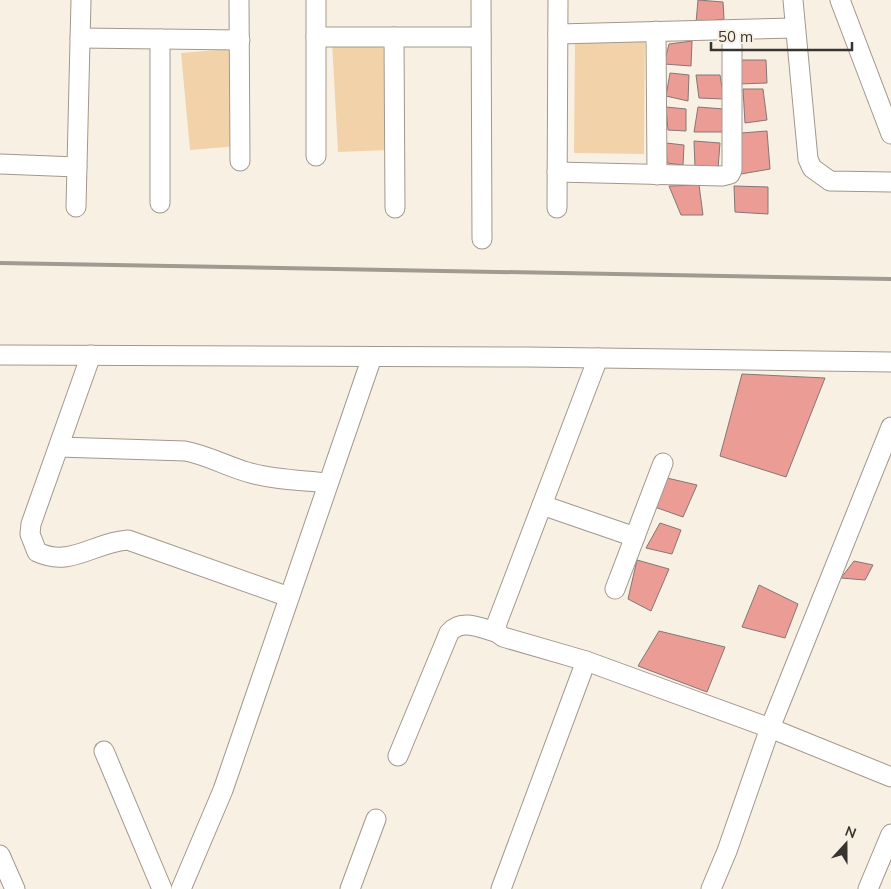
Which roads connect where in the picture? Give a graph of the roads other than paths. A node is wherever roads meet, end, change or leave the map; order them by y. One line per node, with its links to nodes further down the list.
1 (81, 0): 15 (street)
2 (239, 0): 17 (street)
3 (316, 0): 12 (street)
4 (481, 0): 14 (street)
5 (558, 0): 11 (street)
6 (793, 0): 8 (street)
7 (840, 0): 18 (street)
8 (795, 28): 9 (street); 25 (street)
9 (732, 30): 10 (street); 24 (street)
10 (656, 31): 11 (street); 24 (street)
11 (558, 34): 23 (street)
12 (316, 37): 13 (street); 19 (street)
13 (394, 37): 14 (street); 28 (street)
14 (481, 37): 30 (street)
15 (80, 38): 16 (street); 22 (street)
16 (160, 39): 17 (street); 26 (street)
17 (240, 40): 20 (street)
18 (891, 134)
19 (316, 156)
20 (240, 161)
21 (0, 164): 22 (street)
22 (77, 167): 27 (street)
23 (557, 172): 24 (street); 29 (street)
24 (657, 175)
25 (891, 182)
26 (160, 203)
27 (76, 207)
28 (395, 208)
29 (556, 208)
30 (482, 239)
31 (0, 355): 32 (street)
32 (91, 355): 33 (street); 37 (street)
33 (372, 357): 34 (street); 39 (street)
34 (598, 358): 35 (street); 40 (street)
35 (891, 362)
36 (891, 427): 46 (street)
37 (59, 447): 39 (street); 43 (street)
38 (663, 463): 41 (street)
39 (328, 483): 43 (street)
40 (542, 505): 41 (street); 44 (street)
41 (636, 537): 42 (street)
42 (615, 589)
43 (289, 597): 55 (street)
44 (496, 632): 45 (street); 48 (street)
45 (586, 661): 46 (street); 57 (street)
46 (770, 728): 49 (street); 58 (street)
47 (104, 751): 54 (street)
48 (398, 756)
49 (891, 777)
50 (376, 820): 56 (street)
51 (891, 834): 59 (street)
52 (0, 855): 53 (street)
53 (15, 889)
54 (162, 889)
55 (182, 889)
56 (350, 889)
57 (501, 889)
58 (711, 889)
59 (868, 889)

